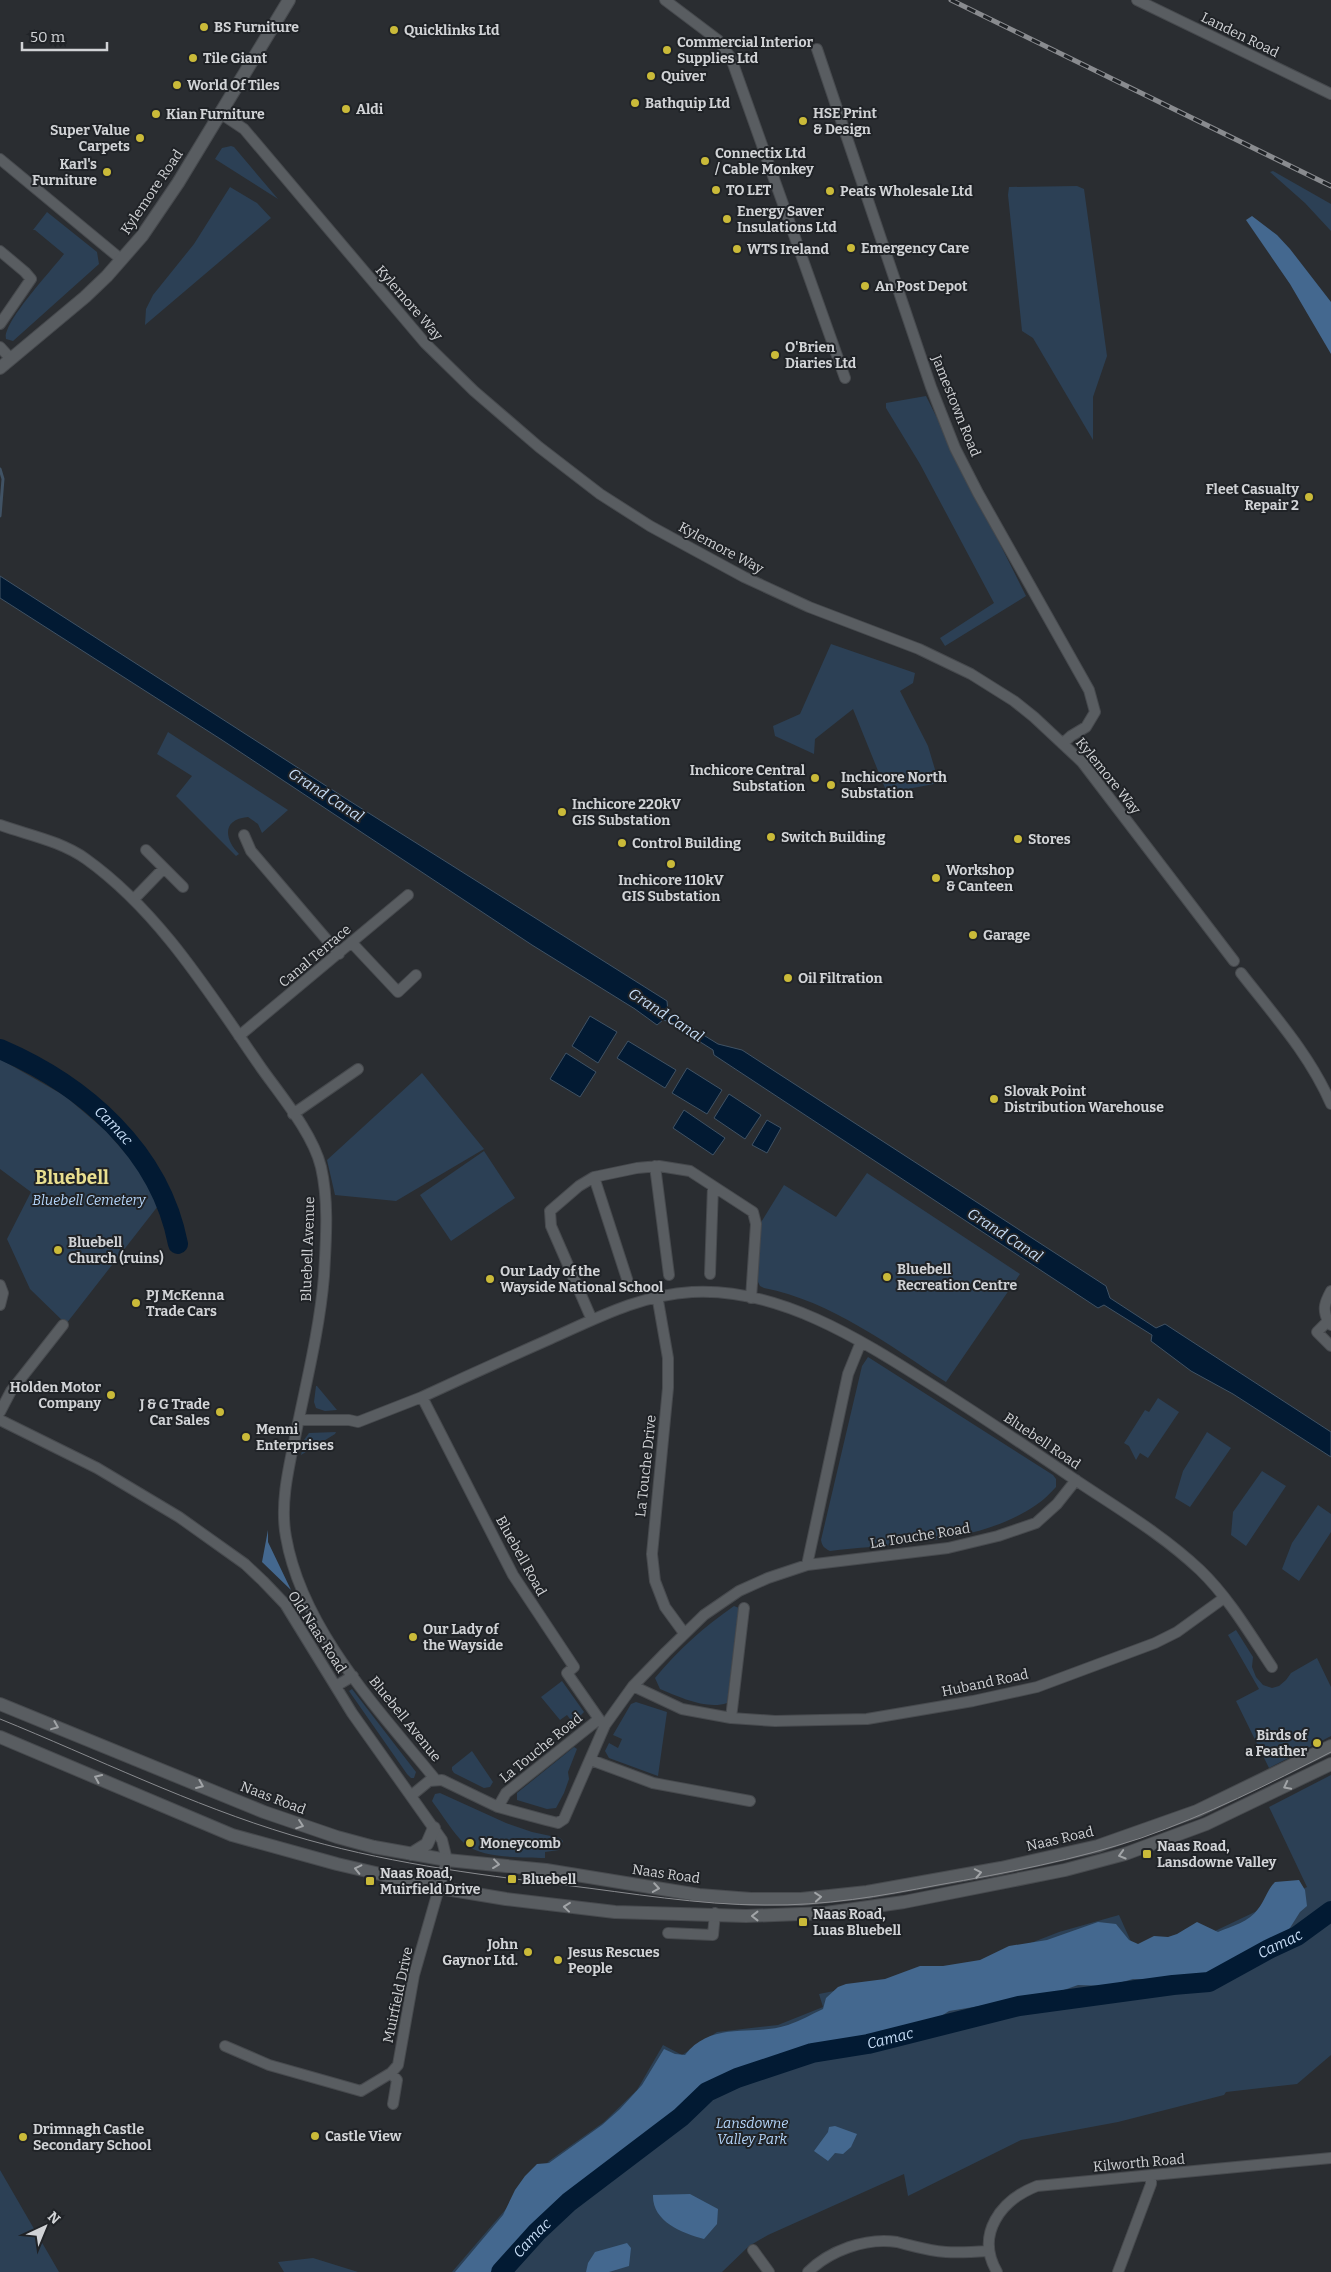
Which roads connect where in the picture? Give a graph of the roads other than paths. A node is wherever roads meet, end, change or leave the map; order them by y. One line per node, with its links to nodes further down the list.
1 (289, 0): 6 (main road, Kylemore Road)
2 (665, 0): 14 (street)
3 (1136, 0): 5 (street, Landen Road)
4 (817, 49): 15 (street, Jamestown Road)
5 (1331, 94)
6 (220, 113): 9 (main road, Kylemore Road); 15 (street, Kylemore Way)
7 (0, 159): 9 (street)
8 (0, 251): 10 (street)
9 (122, 260): 12 (main road, Kylemore Road)
10 (0, 324)
11 (0, 347): 12 (street)
12 (11, 359): 13 (main road, Kylemore Road)
13 (0, 368)
14 (845, 378)
15 (1064, 743): 25 (street, Kylemore Way)
16 (0, 825): 22 (street, Bluebell Avenue)
17 (244, 835): 24 (street)
18 (146, 850): 19 (street)
19 (164, 868): 20 (street); 22 (street)
20 (183, 887)
21 (408, 895): 23 (street, Canal Terrace)
22 (134, 899): 28 (street, Bluebell Avenue)
23 (352, 943): 24 (street, Canal Terrace); 27 (street)
24 (339, 954): 28 (street, Canal Terrace)
25 (1234, 961)
26 (1241, 973): 30 (street)
27 (416, 975)
28 (239, 1036): 31 (street, Bluebell Avenue)
29 (358, 1070): 31 (street)
30 (1331, 1104)
31 (293, 1114): 51 (street, Bluebell Avenue)
32 (655, 1166): 33 (street); 34 (street); 36 (street)
33 (594, 1177): 37 (street); 43 (street)
34 (713, 1186): 35 (street); 41 (street)
35 (710, 1274)
36 (669, 1275)
37 (628, 1282)
38 (0, 1285): 42 (street)
39 (1331, 1291): 44 (street)
40 (657, 1295): 41 (street, Bluebell Road); 43 (street, Bluebell Road); 56 (street, La Touche Drive)
41 (751, 1298): 46 (street, Bluebell Road)
42 (0, 1305)
43 (592, 1320): 48 (street, Bluebell Road)
44 (1329, 1323): 47 (street)
45 (63, 1325): 49 (street)
46 (861, 1342): 52 (street, Bluebell Road); 53 (street)
47 (1331, 1346)
48 (422, 1397): 51 (street, Bluebell Road); 63 (street, Bluebell Road)
49 (0, 1412)
50 (0, 1420): 59 (street, Old Naas Road)
51 (299, 1420): 58 (street, Bluebell Avenue)
52 (1076, 1480): 53 (street, La Touche Road); 54 (street, Bluebell Road)
53 (807, 1565): 56 (street, La Touche Road)
54 (1224, 1598): 57 (street, Bluebell Road); 62 (street, Huband Road)
55 (744, 1608): 62 (street)
56 (684, 1633): 60 (street, La Touche Road)
57 (1272, 1667)
58 (353, 1676): 59 (street, Bluebell Avenue); 68 (street, Bluebell Avenue)
59 (336, 1686): 69 (street, Old Naas Road)
60 (633, 1686): 62 (street, Huband Road); 63 (street, La Touche Road)
61 (0, 1704): 74 (main road, Naas Road, one-way to 74)
62 (731, 1718)
63 (602, 1722): 66 (street, La Touche Road); 71 (street, La Touche Road)
64 (0, 1737): 76 (main road, one-way to 64)
65 (1331, 1746): 75 (main road, Naas Road, one-way to 65)
66 (590, 1760): 70 (street); 72 (street, La Touche Road)
67 (1331, 1764): 77 (main road, one-way to 77)
68 (435, 1779): 69 (street, Bluebell Avenue); 71 (street, Bluebell Avenue)
69 (412, 1795): 73 (street, Old Naas Road)
70 (750, 1801)
71 (498, 1807): 72 (street, Bluebell Avenue)
72 (558, 1823)
73 (434, 1828): 74 (main road); 75 (street, Old Naas Road)
74 (411, 1854): 75 (main road, Naas Road)
75 (447, 1860): 76 (street)
76 (440, 1888): 77 (main road, one-way to 76); 80 (street, Muirfield Drive)
77 (715, 1913): 78 (street)
78 (668, 1933)
79 (225, 2046): 80 (street)
80 (391, 2073): 81 (street)
81 (393, 2104)
82 (1331, 2158): 83 (street, Kilworth Road)
83 (1151, 2176): 85 (street, Kilworth Road); 89 (street)
84 (752, 2250): 86 (street)
85 (988, 2251): 87 (street); 88 (street)
86 (769, 2272)
87 (808, 2272)
88 (997, 2272)
89 (1118, 2272)

